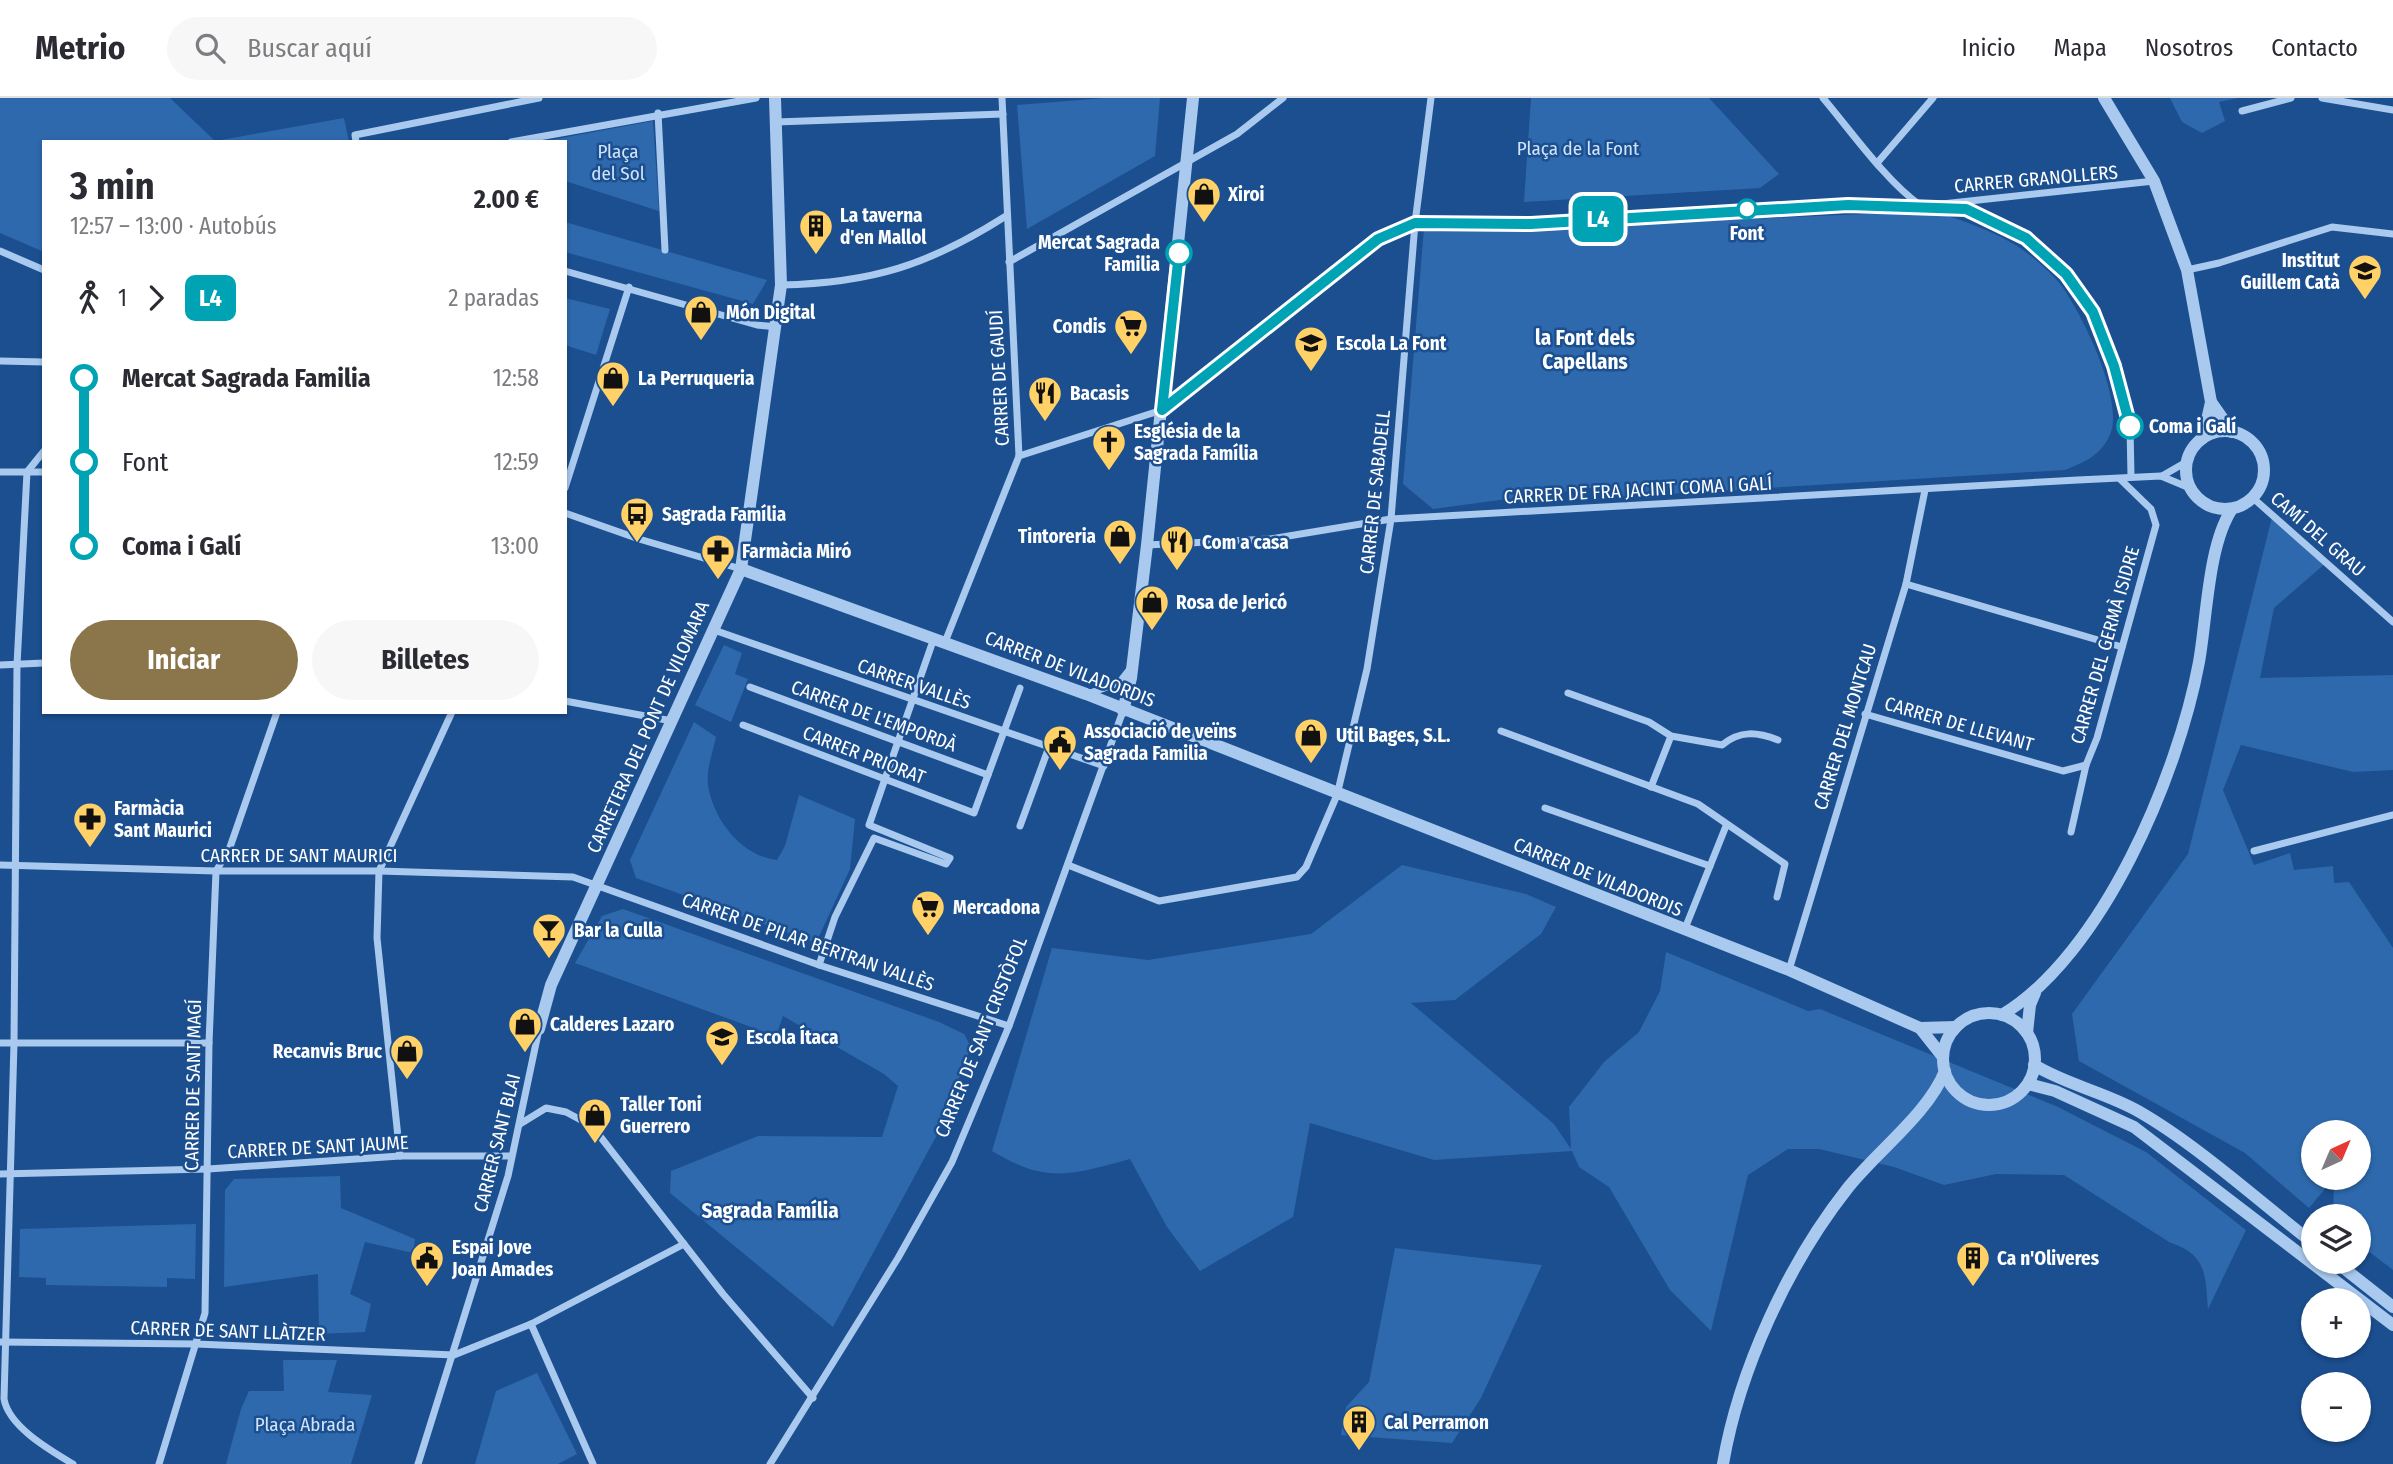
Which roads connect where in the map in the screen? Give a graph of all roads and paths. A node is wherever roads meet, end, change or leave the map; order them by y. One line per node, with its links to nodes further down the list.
1 (538, 98): 18 (street)
2 (756, 98): 15 (street)
3 (775, 98): 17 (street, CARRETERA DEL PONT DE VILOMARA)
4 (1002, 98): 16 (street, CARRER DE GAUDÍ)
5 (1193, 98): 20 (street, CARRER DE SANT CRISTÒFOL)
6 (1283, 98): 20 (street)
7 (1431, 98): 25 (street, CARRER DE SABADELL)
8 (1823, 98): 21 (street)
9 (1933, 98): 21 (street)
10 (2104, 98): 22 (street)
11 (2291, 98): 14 (street)
12 (2322, 98): 13 (street)
13 (2393, 110)
14 (2242, 111)
15 (657, 113): 19 (street); 27 (street)
16 (1003, 114): 17 (street); 24 (street, CARRER DE GAUDÍ)
17 (775, 122): 33 (street, CARRETERA DEL PONT DE VILOMARA)
18 (356, 140)
19 (521, 140)
20 (1187, 160): 29 (street); 39 (street, CARRER DE SANT CRISTÒFOL)
21 (1878, 162): 23 (street)
22 (2154, 181): 23 (street, CARRER GRANOLLERS); 31 (street)
23 (1920, 205): 25 (street); 49 (street)
24 (1006, 216): 29 (street, CARRER DE GAUDÍ); 33 (street)
25 (1415, 223): 39 (street); 58 (street, CARRER DE SABADELL)
26 (2393, 234): 31 (street)
27 (665, 250)
28 (0, 251): 30 (street)
29 (1009, 262): 43 (street, CARRER DE GAUDÍ)
30 (42, 269)
31 (2187, 270): 38 (street)
32 (567, 272): 34 (street)
33 (781, 285): 35 (street, CARRETERA DEL PONT DE VILOMARA)
34 (629, 287): 35 (street); 51 (street)
35 (777, 327): 61 (street, CARRETERA DEL PONT DE VILOMARA)
36 (0, 361): 37 (street)
37 (42, 362)
38 (2211, 402): 40 (street); 41 (street)
39 (1162, 410): 43 (street); 60 (street, CARRER DE SANT CRISTÒFOL)
40 (2232, 432): 41 (street); 54 (street)
41 (2203, 438): 44 (street)
42 (42, 453): 46 (street)
43 (1019, 456): 65 (street, CARRER DE GAUDÍ)
44 (2188, 461): 48 (street); 52 (street)
45 (0, 472): 46 (street)
46 (27, 472): 47 (street); 68 (street)
47 (42, 472)
48 (2161, 476): 49 (street); 52 (street)
49 (2131, 477): 50 (street, CARRER DE FRA JACINT COMA I GALÍ)
50 (2120, 479): 53 (street, CARRER DE FRA JACINT COMA I GALÍ); 66 (street, CARRER DEL GERMÀ ISIDRE)
51 (567, 482)
52 (2192, 489): 55 (street)
53 (1925, 490): 58 (street, CARRER DE FRA JACINT COMA I GALÍ); 62 (street, CARRER DEL MONTCAU)
54 (2253, 498): 56 (street); 63 (street, CAMÍ DEL GRAU)
55 (2208, 505): 56 (street); 59 (street)
56 (2232, 509): 59 (street)
57 (567, 514): 61 (street, CARRER DE VILADORDIS)
58 (1391, 519): 60 (street, CARRER DE FRA JACINT COMA I GALÍ); 94 (street, CARRER DE SABADELL)
59 (2217, 536): 112 (street)
60 (1147, 545): 70 (street, CARRER DE SANT CRISTÒFOL)
61 (741, 569): 64 (street, CARRETERA DEL PONT DE VILOMARA); 65 (street, CARRER DE VILADORDIS)
62 (1906, 584): 66 (street); 80 (street, CARRER DEL MONTCAU)
63 (2393, 622)
64 (714, 630): 76 (street, CARRER VALLÈS); 81 (street, CARRETERA DEL PONT DE VILOMARA)
65 (940, 640): 74 (street, CARRER DE VILADORDIS); 76 (street, CARRER DE GAUDÍ)
66 (2122, 648): 89 (street, CARRER DEL GERMÀ ISIDRE)
67 (42, 663): 68 (street)
68 (17, 664): 69 (street); 102 (street)
69 (0, 665)
70 (1132, 666): 74 (street); 77 (street, CARRER DE SANT CRISTÒFOL)
71 (750, 687): 87 (street, CARRER DE L'EMPORDÀ)
72 (1020, 688): 83 (street)
73 (1567, 693): 85 (street)
74 (1086, 694): 77 (street, CARRER DE VILADORDIS)
75 (567, 701): 81 (street)
76 (913, 701): 83 (street, CARRER VALLÈS); 87 (street, CARRER DE GAUDÍ)
77 (1124, 710): 90 (street, CARRER DE SANT CRISTÒFOL); 94 (street, CARRER DE VILADORDIS)
78 (276, 714): 105 (street, CARRER DE SANT MAGÍ)
79 (451, 714): 106 (street)
80 (1865, 714): 89 (street, CARRER DE LLEVANT); 111 (street, CARRER DEL MONTCAU)
81 (673, 722): 107 (street, CARRETERA DEL PONT DE VILOMARA)
82 (743, 725): 92 (street, CARRER PRIORAT)
83 (1004, 731): 88 (street, CARRER VALLÈS); 91 (street)
84 (1501, 732): 93 (street)
85 (1671, 736): 86 (street); 93 (street)
86 (1778, 740)
87 (898, 741): 91 (street, CARRER DE L'EMPORDÀ); 92 (street, CARRER DE GAUDÍ)
88 (1049, 747): 90 (street, CARRER VALLÈS); 98 (street)
89 (2086, 765): 99 (street, CARRER DEL GERMÀ ISIDRE)
90 (1104, 766): 103 (street, CARRER DE SANT CRISTÒFOL)
91 (988, 775): 92 (street, CARRER PRIORAT)
92 (885, 780): 110 (street, CARRER DE GAUDÍ)
93 (1651, 787): 97 (street)
94 (1337, 795): 103 (street, CARRER DE SABADELL); 109 (street, CARRER DE VILADORDIS)
95 (1545, 808): 104 (street)
96 (2393, 815): 100 (street)
97 (1726, 825): 104 (street); 108 (street)
98 (1020, 827)
99 (2071, 832)
100 (2254, 852)
101 (0, 865): 102 (street, CARRER DE SANT MAURICI)
102 (15, 865): 105 (street, CARRER DE SANT MAURICI); 120 (street)
103 (1068, 865): 114 (street, CARRER DE SANT CRISTÒFOL)
104 (1710, 866): 109 (street)
105 (216, 871): 106 (street, CARRER DE SANT MAURICI); 121 (street, CARRER DE SANT MAGÍ)
106 (379, 871): 107 (street, CARRER DE SANT MAURICI); 129 (street)
107 (597, 886): 110 (street, CARRER DE PILAR BERTRAN VALLÈS); 117 (street, CARRETERA DEL PONT DE VILOMARA)
108 (1777, 897)
109 (1684, 931): 111 (street, CARRER DE VILADORDIS)
110 (820, 965): 114 (street, CARRER DE PILAR BERTRAN VALLÈS)
111 (1789, 970): 116 (street, CARRER DE VILADORDIS)
112 (2035, 992): 113 (street); 118 (street)
113 (2002, 1015): 115 (street); 118 (street)
114 (1009, 1026): 143 (street, CARRER DE SANT CRISTÒFOL)
115 (1956, 1027): 116 (street); 122 (street)
116 (1920, 1028): 122 (street)
117 (539, 1029): 128 (street, CARRER SANT BLAI)
118 (2027, 1033): 123 (street)
119 (0, 1043): 120 (street)
120 (14, 1043): 121 (street); 132 (street)
121 (209, 1043): 131 (street, CARRER DE SANT MAGÍ)
122 (1943, 1057): 124 (street)
123 (2034, 1065): 125 (street); 134 (street)
124 (1945, 1071): 126 (street); 127 (street)
125 (2028, 1083): 126 (street); 139 (street)
126 (1960, 1094): 127 (street)
127 (1933, 1097): 149 (street)
128 (519, 1124): 130 (street, CARRER SANT BLAI); 135 (street)
129 (400, 1156): 130 (street, CARRER DE SANT JAUME); 131 (street, CARRER DE SANT JAUME)
130 (511, 1156): 142 (street, CARRER SANT BLAI)
131 (208, 1169): 132 (street, CARRER DE SANT JAUME); 141 (street, CARRER DE SANT MAGÍ)
132 (10, 1173): 133 (street, CARRER DE SANT JAUME); 140 (street)
133 (0, 1174)
134 (2301, 1234)
135 (684, 1244): 138 (street); 143 (street)
136 (2351, 1274): 137 (street)
137 (2393, 1307)
138 (531, 1324): 142 (street); 147 (street)
139 (2393, 1325)
140 (3, 1342): 141 (street, CARRER DE SANT LLÀTZER); 144 (street)
141 (196, 1344): 142 (street, CARRER DE SANT LLÀTZER); 145 (street, CARRER DE SANT MAGÍ)
142 (454, 1355): 146 (street, CARRER SANT BLAI)
143 (813, 1398): 148 (street)
144 (73, 1464)
145 (159, 1464)
146 (418, 1464)
147 (593, 1464)
148 (770, 1464)
149 (1723, 1464)

